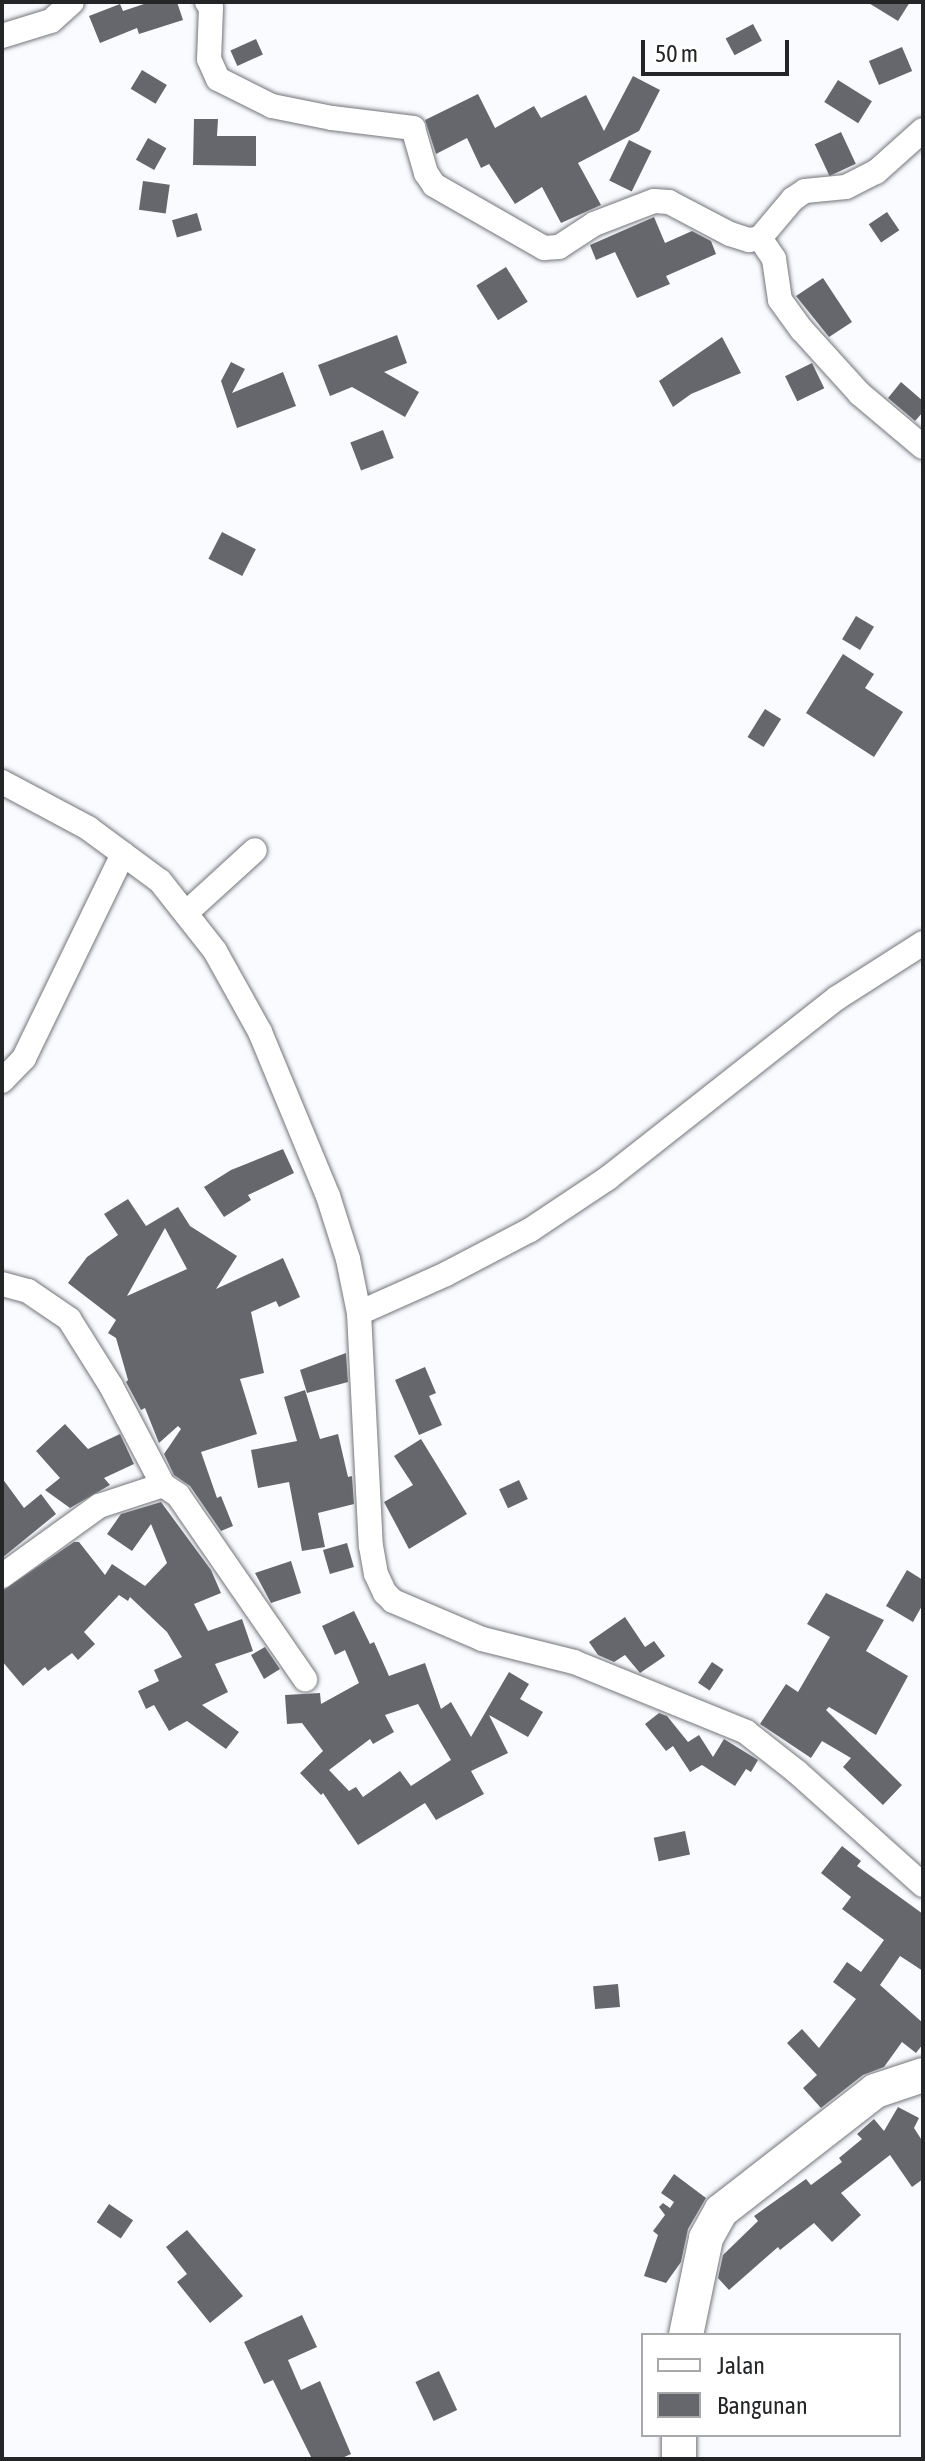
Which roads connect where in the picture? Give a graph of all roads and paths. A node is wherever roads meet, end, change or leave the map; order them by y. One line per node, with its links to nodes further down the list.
1 (72, 2): 3 (street)
2 (207, 2): 5 (street)
3 (2, 36)
4 (923, 130): 5 (street)
5 (760, 238): 6 (street)
6 (923, 447)
7 (2, 782): 9 (street)
8 (255, 850): 10 (street)
9 (123, 854): 10 (street); 12 (street)
10 (186, 913): 14 (street)
11 (923, 943): 14 (street)
12 (2, 1081)
13 (2, 1284): 15 (street)
14 (359, 1313): 18 (street)
15 (163, 1485): 16 (street); 17 (street)
16 (2, 1576)
17 (305, 1679)
18 (923, 1885)
19 (923, 2075): 20 (main road)
20 (686, 2333)
21 (679, 2437): 22 (main road)
22 (679, 2459)

